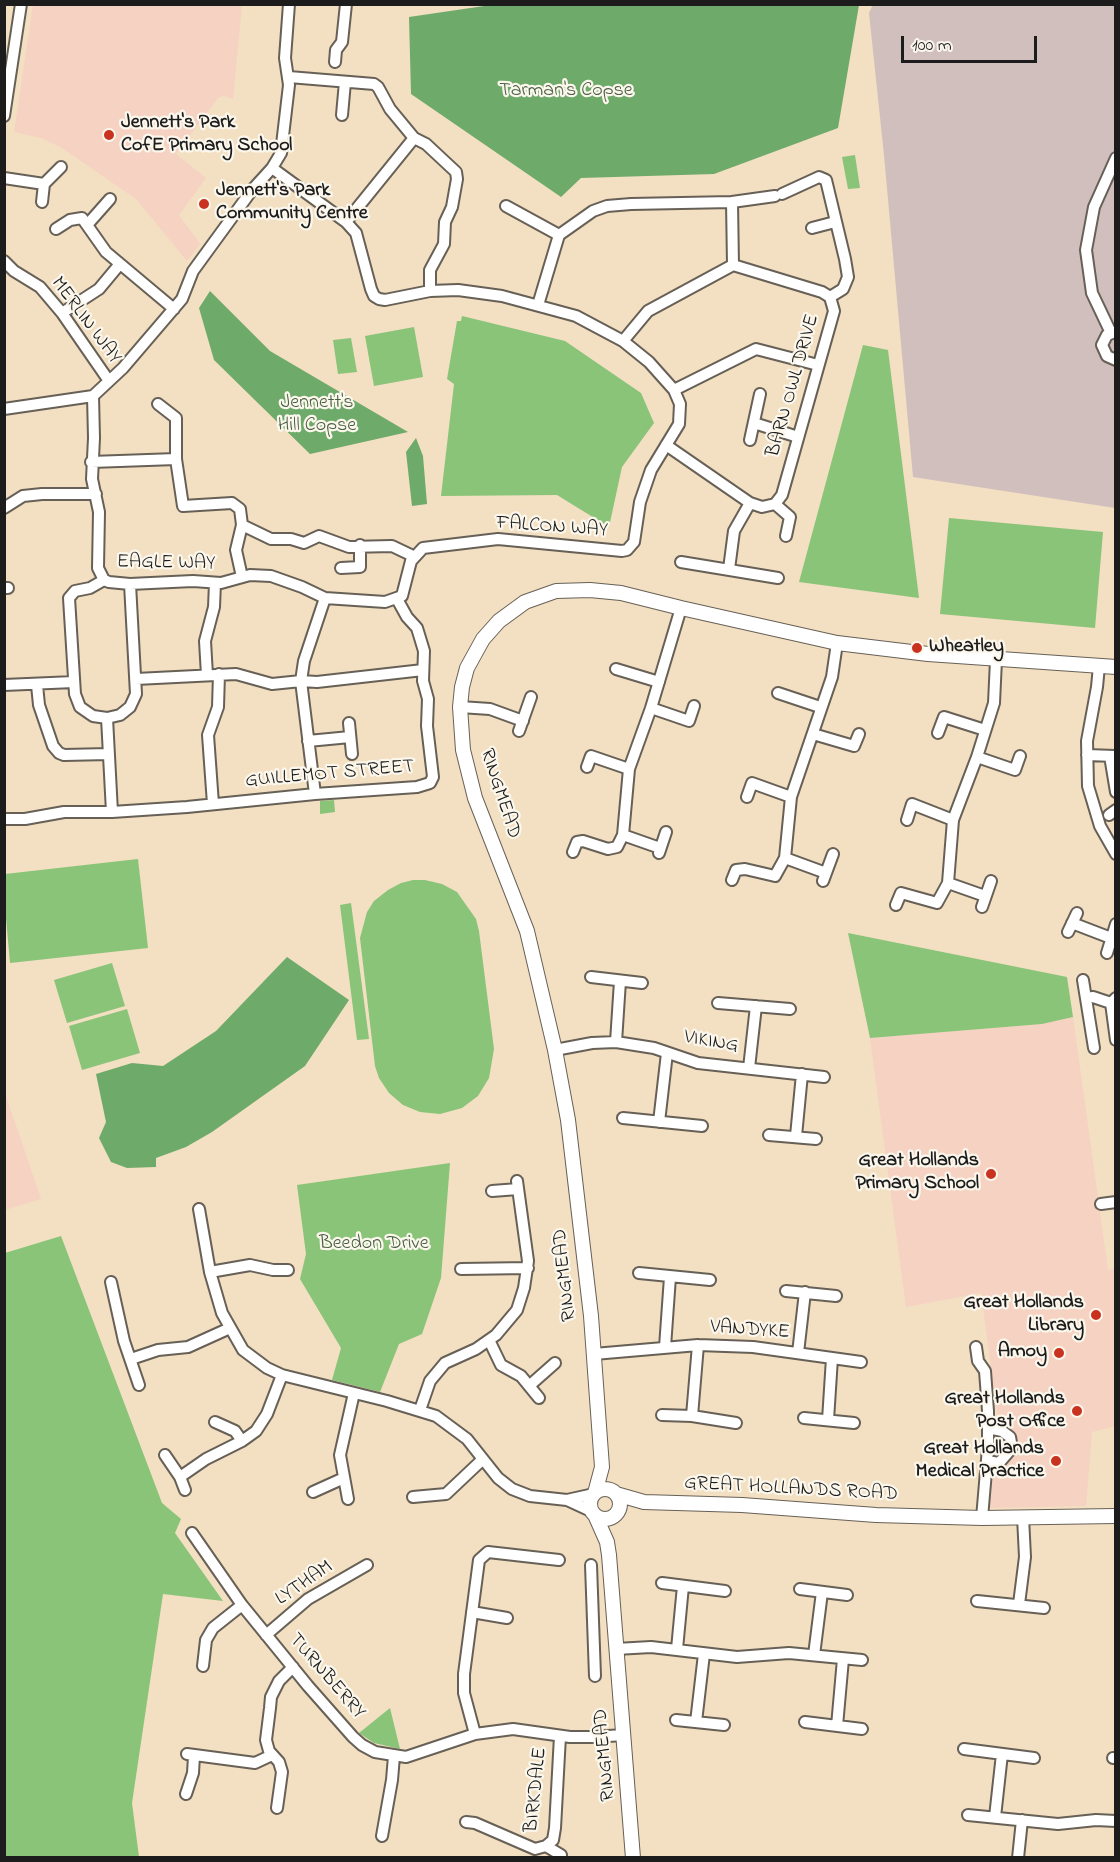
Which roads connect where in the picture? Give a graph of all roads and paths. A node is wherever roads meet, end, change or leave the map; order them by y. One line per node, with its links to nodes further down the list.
1 (21, 4): 4 (street)
2 (289, 4): 6 (street)
3 (346, 4): 5 (street)
4 (9, 55): 9 (street)
5 (335, 62)
6 (289, 77): 7 (street); 13 (street)
7 (345, 82): 8 (street); 10 (street)
8 (342, 115)
9 (4, 116)
10 (414, 138): 20 (street); 29 (street)
11 (1116, 158): 34 (street)
12 (61, 167): 15 (street)
13 (272, 168): 20 (street, FALCON WAY); 32 (street)
14 (4, 178): 15 (street)
15 (44, 184): 17 (street)
16 (110, 199): 22 (street)
17 (42, 202)
18 (732, 202): 21 (street); 25 (street); 28 (street)
19 (506, 206): 25 (street)
20 (346, 222): 29 (street, FALCON WAY)
21 (835, 222): 23 (street); 30 (street)
22 (87, 225): 24 (street); 27 (street)
23 (812, 228)
24 (56, 229)
25 (559, 235): 31 (street)
26 (4, 261): 33 (street, MERLIN WAY)
27 (119, 265): 32 (street); 33 (street)
28 (733, 265): 30 (street, BARN OWL DRIVE); 35 (street)
29 (430, 291): 31 (street, FALCON WAY)
30 (830, 297): 37 (street, BARN OWL DRIVE)
31 (538, 305): 35 (street, FALCON WAY)
32 (174, 309): 38 (street)
33 (62, 313): 38 (street, MERLIN WAY)
34 (1113, 333): 36 (street)
35 (623, 341): 39 (street, FALCON WAY)
36 (1116, 360)
37 (818, 365): 39 (street); 45 (street, BARN OWL DRIVE)
38 (109, 381): 41 (street)
39 (674, 390): 47 (street, FALCON WAY)
40 (760, 394): 44 (street)
41 (93, 396): 43 (street); 49 (street, EAGLE WAY)
42 (158, 404): 48 (street)
43 (4, 409)
44 (754, 423): 45 (street); 46 (street)
45 (798, 437): 52 (street, BARN OWL DRIVE)
46 (750, 440)
47 (666, 445): 51 (street); 57 (street, FALCON WAY)
48 (176, 459): 49 (street); 54 (street)
49 (92, 462): 50 (street, EAGLE WAY)
50 (96, 494): 53 (street); 63 (street, EAGLE WAY)
51 (750, 503): 52 (street); 60 (street)
52 (775, 504): 55 (street)
53 (5, 506)
54 (242, 525): 56 (street); 61 (street)
55 (786, 536)
56 (360, 545): 57 (street); 59 (street)
57 (413, 556): 67 (street)
58 (681, 562): 60 (street)
59 (341, 568)
60 (729, 569): 62 (street)
61 (242, 577): 64 (street, EAGLE WAY); 66 (street, EAGLE WAY)
62 (778, 578)
63 (104, 580): 65 (street, EAGLE WAY); 79 (street)
64 (215, 582): 65 (street, EAGLE WAY); 76 (street)
65 (130, 585): 77 (street)
66 (325, 598): 67 (street, EAGLE WAY); 78 (street)
67 (397, 599): 74 (street, GUILLEMOT STREET)
68 (681, 608): 69 (street, RINGMEAD); 80 (street); 86 (street, RINGMEAD)
69 (837, 643): 70 (street, RINGMEAD); 87 (street)
70 (996, 660): 71 (street, RINGMEAD); 91 (street)
71 (1099, 666): 72 (street, RINGMEAD); 99 (street)
72 (1116, 667)
73 (616, 669): 80 (street)
74 (423, 670): 78 (street); 106 (street, GUILLEMOT STREET)
75 (219, 674): 76 (street); 78 (street); 109 (street)
76 (207, 675): 77 (street)
77 (136, 679): 89 (street)
78 (301, 681): 96 (street)
79 (74, 682): 82 (street); 89 (street)
80 (659, 682): 88 (street)
81 (4, 685): 82 (street)
82 (37, 685): 97 (street)
83 (778, 693): 87 (street)
84 (531, 697): 86 (street)
85 (694, 706): 88 (street)
86 (460, 707): 140 (street, RINGMEAD)
87 (820, 707): 93 (street)
88 (651, 708): 104 (street)
89 (106, 718): 97 (street)
90 (349, 723): 95 (street)
91 (985, 730): 92 (street); 102 (street)
92 (938, 733)
93 (813, 734): 94 (street); 108 (street)
94 (859, 734)
95 (350, 737): 96 (street); 98 (street)
96 (308, 741): 106 (street)
97 (109, 754): 110 (street)
98 (352, 754)
99 (1087, 755): 101 (street); 118 (street)
100 (1020, 756): 102 (street)
101 (1113, 756): 105 (street)
102 (977, 757): 113 (street)
103 (587, 767): 104 (street)
104 (629, 769): 115 (street)
105 (1116, 792)
106 (315, 794): 109 (street, GUILLEMOT STREET)
107 (747, 797): 108 (street)
108 (791, 797): 119 (street)
109 (213, 804): 110 (street, GUILLEMOT STREET)
110 (112, 812): 111 (street, GUILLEMOT STREET)
111 (4, 819)
112 (907, 820): 113 (street)
113 (953, 820): 122 (street)
114 (666, 832): 115 (street)
115 (623, 835): 116 (street)
116 (573, 852)
117 (833, 854): 119 (street)
118 (1116, 854)
119 (785, 858): 120 (street)
120 (732, 880)
121 (991, 881): 122 (street)
122 (948, 883): 123 (street)
123 (897, 905)
124 (1072, 923): 126 (street)
125 (1116, 924): 126 (street)
126 (1111, 938): 127 (street)
127 (1107, 953)
128 (591, 977): 130 (street)
129 (1083, 980): 132 (street)
130 (620, 981): 131 (street); 138 (street)
131 (642, 983)
132 (1086, 998): 133 (street); 139 (street)
133 (1113, 1001): 137 (street)
134 (718, 1003): 135 (street, VIKING)
135 (756, 1006): 136 (street, VIKING); 142 (street, VIKING)
136 (790, 1009)
137 (1116, 1040)
138 (616, 1042): 140 (street, VIKING); 141 (street, VIKING)
139 (1094, 1048)
140 (555, 1050): 172 (street, RINGMEAD)
141 (667, 1053): 142 (street, VIKING); 146 (street, VIKING)
142 (749, 1068): 143 (street, VIKING)
143 (802, 1074): 144 (street, VIKING); 149 (street)
144 (824, 1077)
145 (623, 1118): 146 (street)
146 (660, 1122): 147 (street)
147 (702, 1126)
148 (769, 1135): 149 (street)
149 (796, 1136): 150 (street)
150 (816, 1139)
151 (492, 1191): 155 (street)
152 (1116, 1202): 153 (street)
153 (1101, 1204)
154 (199, 1209): 158 (street)
155 (528, 1268): 156 (street); 167 (street)
156 (461, 1269)
157 (288, 1270): 158 (street)
158 (210, 1272): 166 (street)
159 (639, 1273): 160 (street)
160 (670, 1277): 161 (street); 169 (street)
161 (710, 1280)
162 (111, 1282): 174 (street)
163 (786, 1291): 164 (street)
164 (805, 1293): 165 (street); 171 (street, VANDYKE)
165 (836, 1296)
166 (230, 1328): 174 (street); 177 (street)
167 (489, 1340): 179 (street); 182 (street)
168 (698, 1345): 169 (street, VANDYKE); 171 (street, VANDYKE); 184 (street, VANDYKE)
169 (665, 1347): 172 (street, VANDYKE)
170 (976, 1347): 190 (street)
171 (798, 1353): 173 (street, VANDYKE)
172 (594, 1354): 195 (street, RINGMEAD)
173 (832, 1358): 175 (street, VANDYKE); 186 (street)
174 (130, 1359): 178 (street)
175 (861, 1362)
176 (555, 1363): 179 (street)
177 (282, 1375): 180 (street); 191 (street)
178 (139, 1385)
179 (529, 1386): 181 (street)
180 (354, 1393): 182 (street); 197 (street)
181 (539, 1398)
182 (420, 1410): 193 (street)
183 (662, 1414): 184 (street)
184 (692, 1416): 188 (street)
185 (804, 1418): 186 (street)
186 (828, 1420): 189 (street)
187 (215, 1422): 191 (street)
188 (736, 1423)
189 (854, 1423)
190 (988, 1428): 194 (street); 194 (street)
191 (242, 1441): 196 (street)
192 (165, 1455): 196 (street)
193 (482, 1460): 202 (street); 204 (street)
194 (987, 1461): 210 (street)
195 (602, 1467): 200 (street, RINGMEAD); 201 (street, RINGMEAD)
196 (180, 1477): 198 (street)
197 (344, 1478): 199 (street); 203 (street)
198 (184, 1490)
199 (314, 1492)
200 (615, 1492): 201 (street); 205 (street, GREAT HOLLANDS ROAD); 207 (street)
201 (594, 1493): 204 (street); 206 (street)
202 (413, 1497)
203 (348, 1498)
204 (567, 1500): 206 (street)
205 (644, 1502): 207 (street, GREAT HOLLANDS ROAD); 210 (street, GREAT HOLLANDS ROAD)
206 (594, 1514): 207 (street); 211 (street, RINGMEAD)
207 (616, 1514): 211 (street, RINGMEAD)
208 (1116, 1516): 209 (street, GREAT HOLLANDS ROAD)
209 (1023, 1517): 210 (street, GREAT HOLLANDS ROAD); 223 (street)
210 (982, 1518)
211 (607, 1542): 229 (street, RINGMEAD)
212 (187, 1547): 224 (street, TURNBERRY)
213 (559, 1560): 226 (street)
214 (591, 1564): 228 (street)
215 (367, 1566): 230 (street, LYTHAM)
216 (662, 1583): 217 (street)
217 (682, 1586): 219 (street); 232 (street)
218 (800, 1589): 220 (street)
219 (725, 1591)
220 (822, 1592): 221 (street); 234 (street)
221 (847, 1595)
222 (977, 1600): 223 (street)
223 (1019, 1604): 225 (street)
224 (242, 1605): 230 (street, TURNBERRY); 237 (street)
225 (1044, 1608)
226 (472, 1612): 227 (street); 246 (street)
227 (507, 1617)
228 (593, 1625): 229 (street); 239 (street)
229 (614, 1625): 231 (street, RINGMEAD)
230 (266, 1635): 238 (street, TURNBERRY)
231 (616, 1649): 232 (street); 247 (street, RINGMEAD)
232 (677, 1649): 233 (street)
233 (704, 1654): 234 (street); 241 (street)
234 (814, 1655): 235 (street)
235 (843, 1659): 236 (street); 244 (street)
236 (862, 1660)
237 (203, 1666)
238 (293, 1667): 251 (street); 252 (street, TURNBERRY)
239 (595, 1676)
240 (676, 1720): 241 (street)
241 (696, 1722): 243 (street)
242 (805, 1722): 244 (street)
243 (724, 1725)
244 (837, 1726): 245 (street)
245 (862, 1729)
246 (475, 1734): 248 (street, TURNBERRY); 252 (street, TURNBERRY)
247 (624, 1735): 248 (street, TURNBERRY); 264 (street, RINGMEAD)
248 (560, 1736): 262 (street, BIRKDALE)
249 (964, 1749): 250 (street)
250 (1002, 1754): 253 (street); 257 (street)
251 (272, 1755): 254 (street); 255 (street)
252 (394, 1756): 261 (street)
253 (1034, 1758)
254 (186, 1794)
255 (277, 1808)
256 (968, 1815): 257 (street)
257 (995, 1816): 258 (street)
258 (1022, 1820): 259 (street); 265 (street)
259 (1116, 1821)
260 (466, 1822): 262 (street, BIRKDALE)
261 (382, 1836)
262 (546, 1846): 263 (street, BIRKDALE)
263 (561, 1855)
264 (633, 1857)
265 (1018, 1857)

